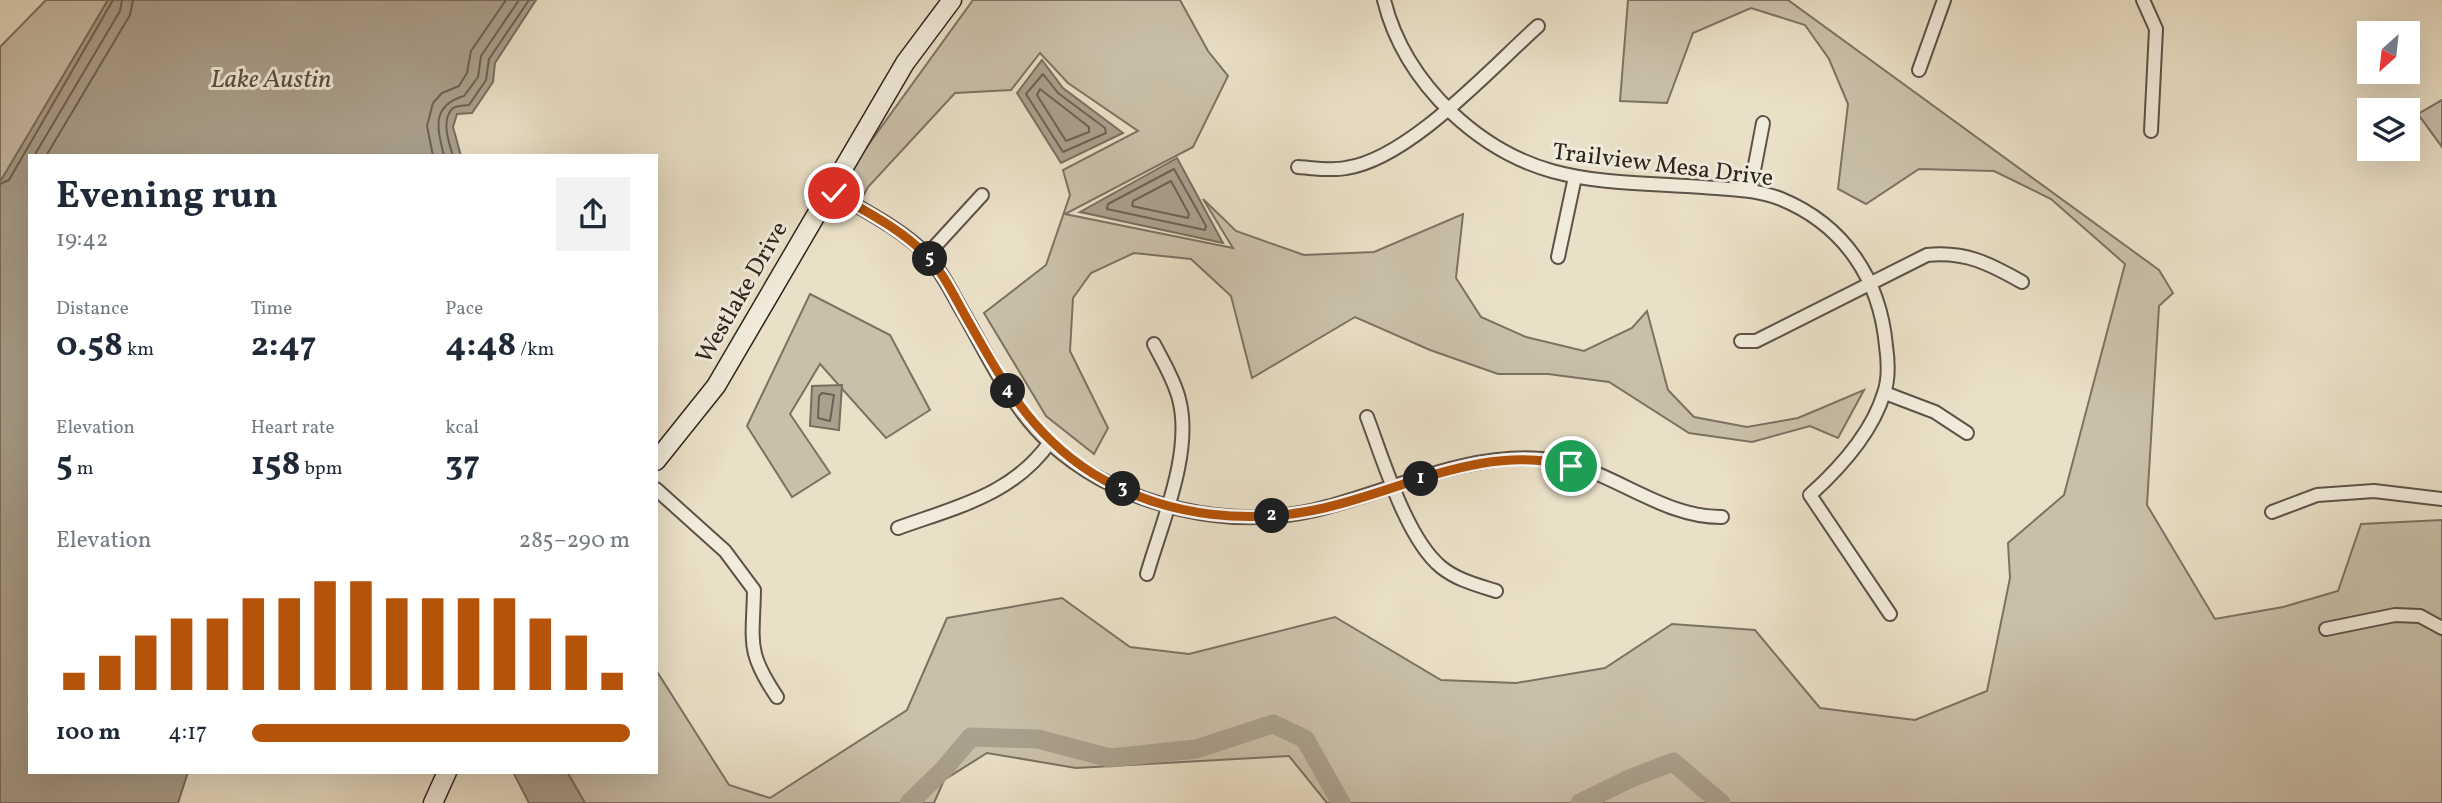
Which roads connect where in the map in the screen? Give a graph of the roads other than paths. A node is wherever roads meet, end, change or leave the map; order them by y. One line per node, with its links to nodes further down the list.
1 (952, 0): 12 (street, Westlake Drive)
2 (1384, 0): 7 (street, Trailview Mesa Drive)
3 (1944, 0): 6 (street)
4 (2143, 0): 9 (street)
5 (1538, 26): 7 (street)
6 (1919, 70)
7 (1447, 108): 10 (street); 11 (street, Trailview Mesa Drive)
8 (1763, 123): 13 (street)
9 (2151, 131)
10 (1298, 167)
11 (1575, 177): 13 (street, Trailview Mesa Drive); 16 (street)
12 (830, 190): 15 (street); 25 (street, Westlake Drive)
13 (1750, 191): 18 (street, Trailview Mesa Drive)
14 (982, 195): 15 (street)
15 (927, 255): 24 (street)
16 (1558, 257)
17 (2022, 282): 18 (street)
18 (1872, 283): 19 (street); 21 (street, Trailview Mesa Drive)
19 (1741, 341)
20 (1154, 344): 29 (street)
21 (1885, 393): 23 (street); 35 (street)
22 (1367, 417): 26 (street)
23 (1967, 433)
24 (1049, 442): 29 (street); 32 (street)
25 (658, 458)
26 (1393, 487): 29 (street); 31 (street); 34 (street)
27 (658, 491): 38 (street)
28 (2442, 499): 30 (street)
29 (1166, 505): 33 (street)
30 (2272, 512)
31 (1722, 517)
32 (898, 528)
33 (1147, 574)
34 (1496, 591)
35 (1890, 614)
36 (2442, 628): 37 (street)
37 (2326, 629)
38 (778, 696)
39 (446, 774): 40 (street)
40 (433, 803)

